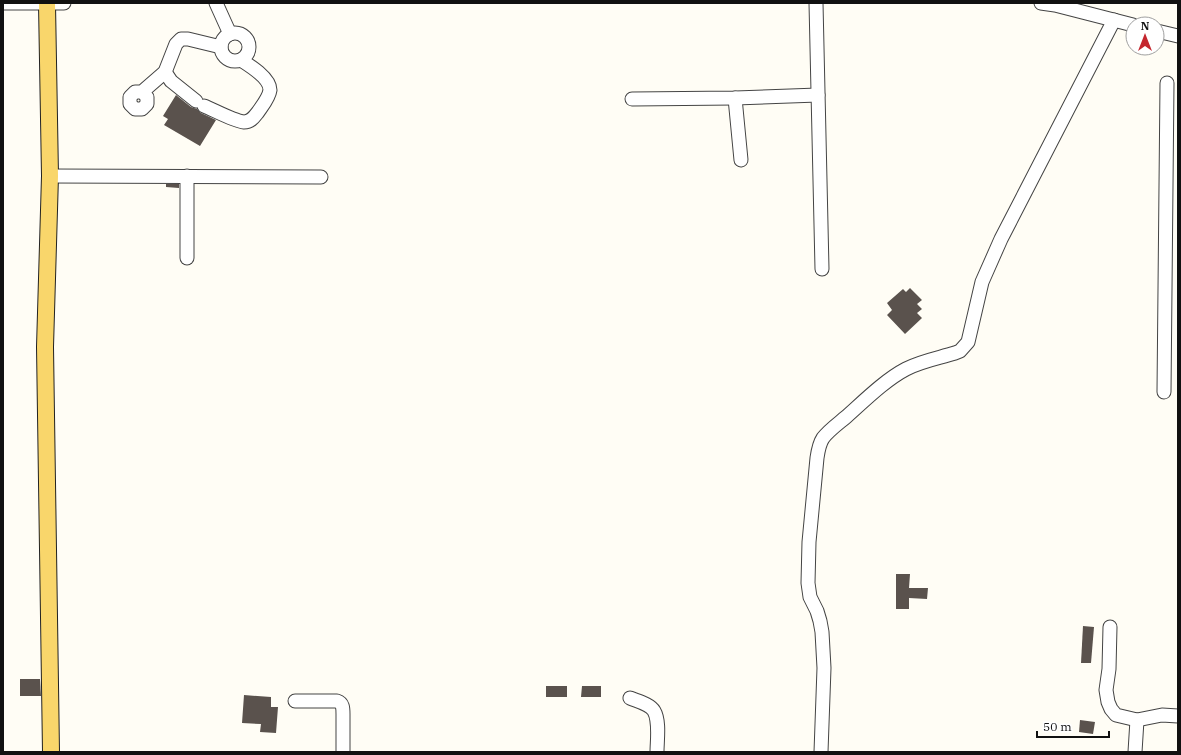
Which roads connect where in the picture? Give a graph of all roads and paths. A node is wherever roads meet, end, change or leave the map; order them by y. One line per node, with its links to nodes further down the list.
1 (3, 3): 6 (street)
2 (64, 3): 6 (street)
3 (216, 3): 10 (street)
4 (816, 3): 17 (street)
5 (1042, 3): 7 (street)
6 (47, 4): 22 (main road)
7 (1114, 20): 8 (street); 36 (street)
8 (1125, 23)
9 (1165, 33): 11 (street)
10 (230, 34): 12 (street); 13 (street)
11 (1178, 36)
12 (221, 47): 13 (street); 14 (street)
13 (241, 60): 14 (street)
14 (165, 72): 16 (street)
15 (1167, 83): 20 (street)
16 (142, 92)
17 (818, 95): 18 (street); 26 (street)
18 (735, 98): 19 (street); 21 (street)
19 (632, 99)
20 (1172, 132): 27 (street)
21 (741, 160)
22 (50, 176): 23 (street); 33 (main road)
23 (188, 176): 24 (street); 25 (street)
24 (321, 177)
25 (188, 258)
26 (822, 269)
27 (1164, 392)
28 (1110, 627): 32 (street)
29 (630, 698): 35 (street)
30 (294, 702): 34 (street)
31 (1178, 716): 32 (street)
32 (1137, 720): 37 (street)
33 (51, 752)
34 (342, 752)
35 (656, 752)
36 (821, 752)
37 (1135, 752)

